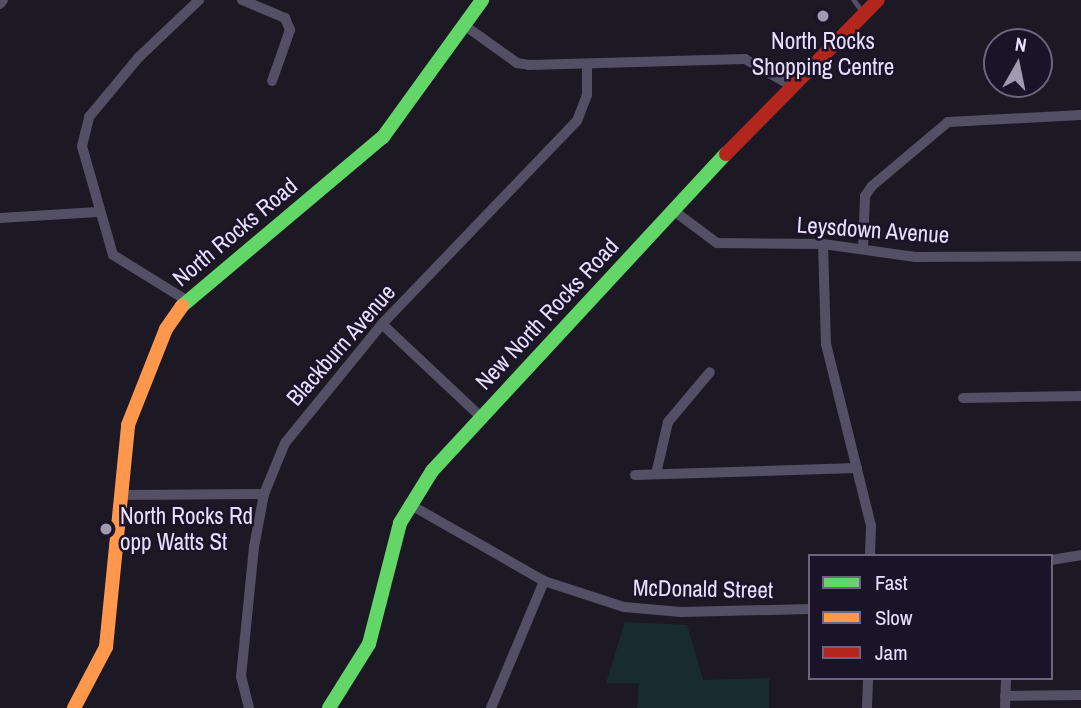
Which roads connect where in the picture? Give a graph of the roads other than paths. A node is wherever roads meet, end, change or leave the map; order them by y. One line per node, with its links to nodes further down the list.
1 (4, 0): 6 (street)
2 (200, 0): 14 (street)
3 (242, 0): 10 (street)
4 (482, 0): 8 (street, North Rocks Road)
5 (878, 0): 7 (street, New North Rocks Road)
6 (0, 5)
7 (858, 6): 11 (street, New North Rocks Road)
8 (464, 25): 9 (street); 19 (street, North Rocks Road)
9 (587, 64): 11 (street); 20 (street, Blackburn Avenue)
10 (272, 81)
11 (790, 85): 13 (street, New North Rocks Road)
12 (1081, 115): 17 (street)
13 (674, 211): 16 (street, Leysdown Avenue); 24 (street, New North Rocks Road)
14 (98, 212): 15 (street); 19 (street)
15 (0, 218)
16 (823, 244): 17 (street, Leysdown Avenue); 25 (street)
17 (863, 248): 18 (street, Leysdown Avenue)
18 (1081, 256)
19 (186, 300): 29 (street, North Rocks Road)
20 (382, 324): 24 (street); 28 (street, Blackburn Avenue)
21 (710, 372): 26 (street)
22 (1081, 396): 23 (street)
23 (963, 398)
24 (481, 417): 30 (street, New North Rocks Road)
25 (857, 468): 26 (street); 31 (street)
26 (656, 474): 27 (street)
27 (635, 475)
28 (264, 494): 29 (street); 41 (street, Blackburn Avenue)
29 (122, 495): 40 (street, North Rocks Road)
30 (409, 504): 34 (street, McDonald Street); 42 (street, New North Rocks Road)
31 (870, 554)
32 (1081, 555): 33 (street)
33 (1053, 560)
34 (544, 581): 35 (street, McDonald Street); 43 (street)
35 (808, 609)
36 (868, 680): 44 (street)
37 (1006, 680): 39 (street)
38 (1081, 695): 39 (street)
39 (1005, 696): 45 (street)
40 (74, 708)
41 (249, 708)
42 (329, 708)
43 (491, 708)
44 (867, 708)
45 (1005, 708)

